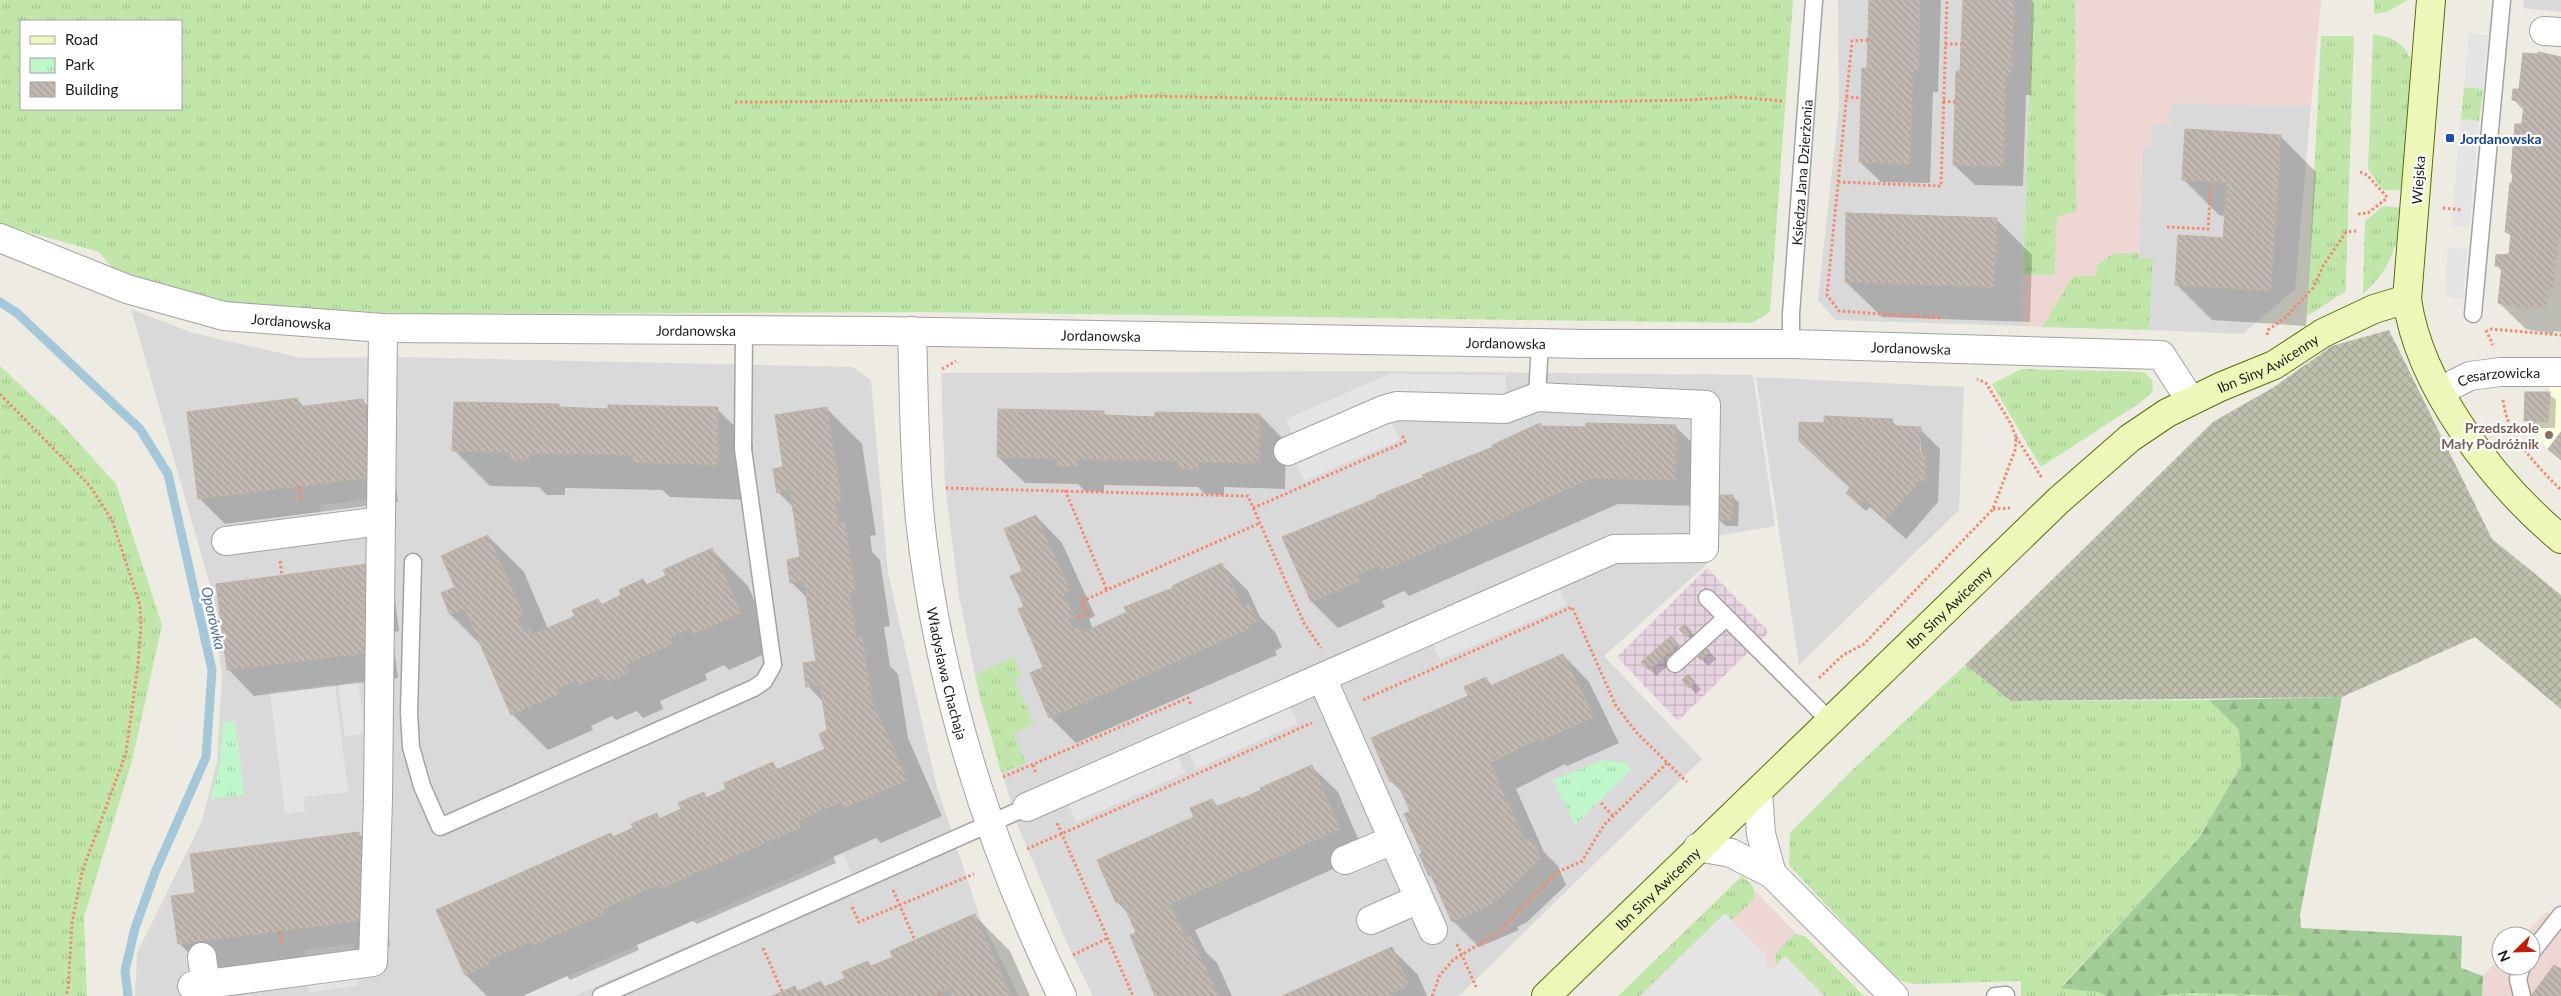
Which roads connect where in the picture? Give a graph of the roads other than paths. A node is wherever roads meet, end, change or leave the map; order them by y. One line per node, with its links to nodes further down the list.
1 (1814, 0): 11 (lane, Księdza Jana Dzierżonia)
2 (2431, 0): 5 (street, Wiejska)
3 (2502, 0): 6 (lane)
4 (0, 238): 7 (street, Jordanowska)
5 (2408, 299): 13 (street, Wiejska); 15 (street, Ibn Siny Awicenny)
6 (2473, 314)
7 (383, 328): 8 (street, Jordanowska); 17 (street)
8 (744, 330): 9 (street, Jordanowska); 20 (lane)
9 (912, 332): 10 (street, Jordanowska); 28 (street, Władysława Chachaja)
10 (1540, 344): 11 (street, Jordanowska); 14 (lane)
11 (1791, 344): 15 (street, Jordanowska)
12 (2561, 372): 13 (street, Cesarzowicka)
13 (2440, 391): 18 (street, Wiejska)
14 (1537, 397): 16 (street); 24 (street)
15 (2191, 401): 25 (street, Ibn Siny Awicenny)
16 (1288, 452)
17 (381, 520): 19 (street); 40 (street)
18 (2561, 539)
19 (226, 541)
20 (413, 562)
21 (1707, 598): 22 (lane)
22 (1726, 618): 23 (lane); 25 (lane)
23 (1675, 664)
24 (1327, 675): 27 (street); 29 (street)
25 (1830, 721): 26 (street, Ibn Siny Awicenny)
26 (1758, 792): 30 (street, Ibn Siny Awicenny); 32 (street)
27 (1027, 807): 28 (lane)
28 (988, 825): 41 (lane); 42 (street, Władysława Chachaja)
29 (1393, 840): 31 (street); 33 (street)
30 (1698, 848): 32 (street); 43 (street, Ibn Siny Awicenny)
31 (1345, 860)
32 (1772, 874): 44 (street)
33 (1420, 899): 35 (street); 36 (street)
34 (2561, 915): 37 (lane)
35 (1371, 920)
36 (1433, 930)
37 (2541, 940)
38 (202, 957): 40 (street)
39 (2519, 976): 45 (lane)
40 (202, 989)
41 (601, 996)
42 (1062, 996)
43 (1546, 996)
44 (1894, 996)
45 (2522, 996)

